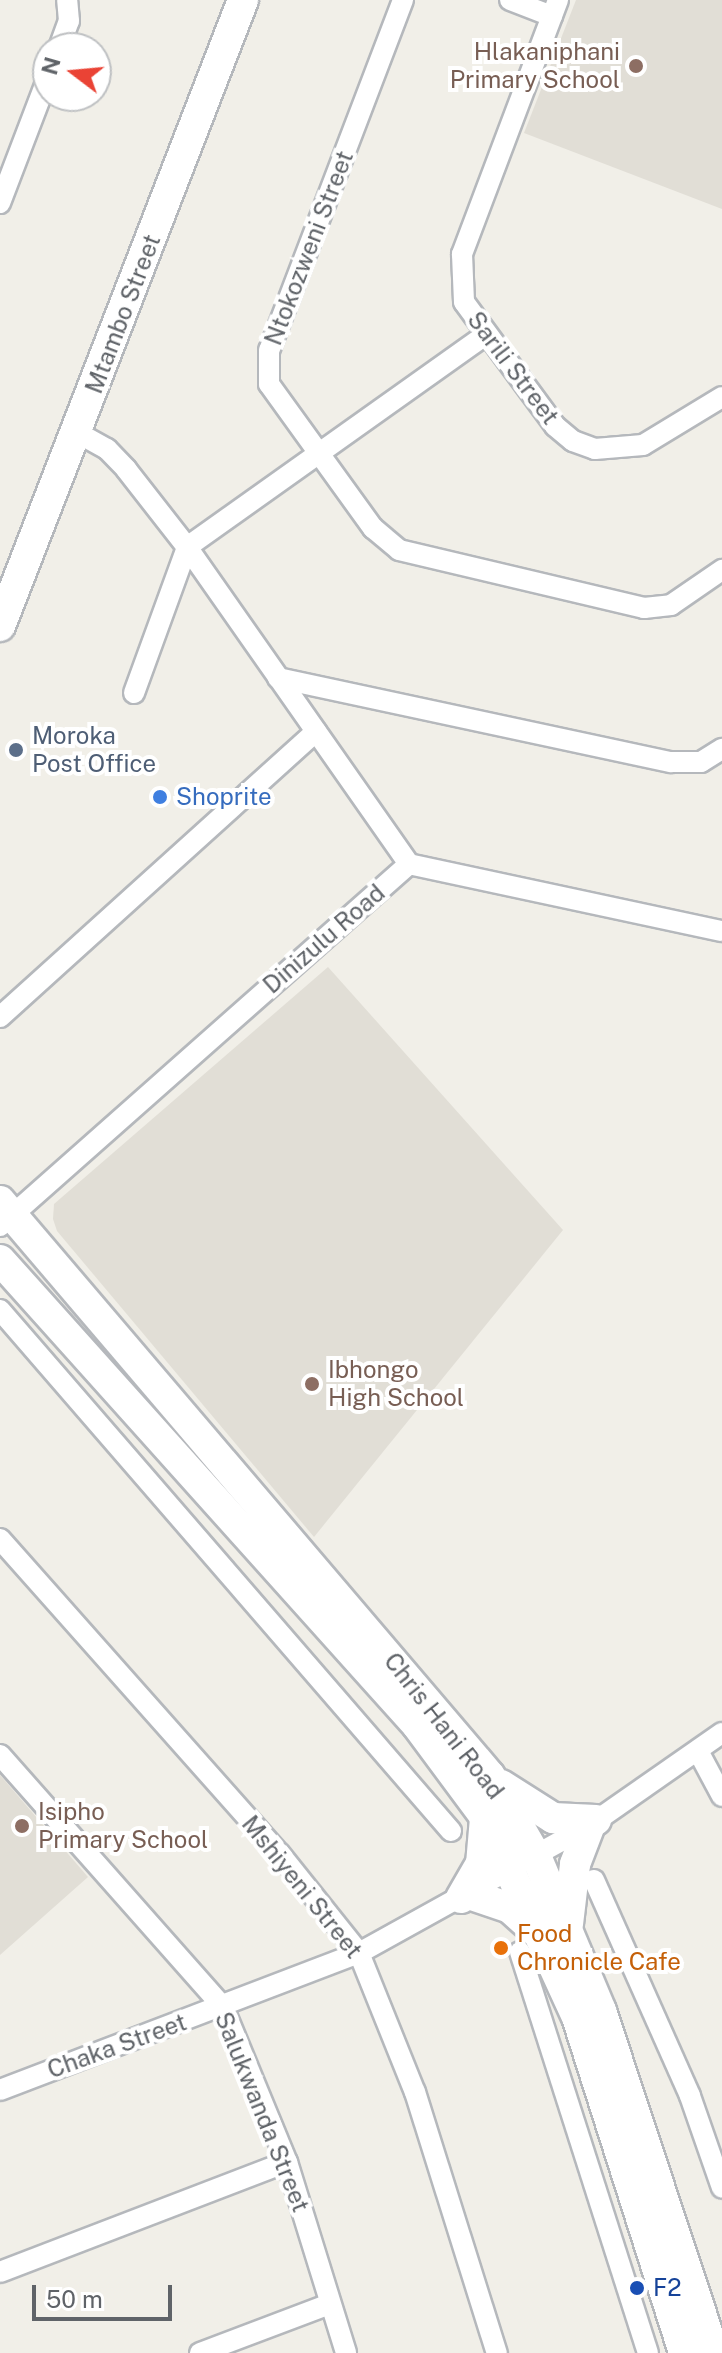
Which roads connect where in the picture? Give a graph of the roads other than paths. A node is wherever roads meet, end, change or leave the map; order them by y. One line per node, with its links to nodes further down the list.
1 (67, 0): 6 (street)
2 (243, 0): 11 (main road, Mtambo Street)
3 (403, 0): 12 (street, Ntokozweni Street)
4 (510, 0): 5 (street)
5 (555, 8): 9 (street, Sarili Street)
6 (65, 32)
7 (35, 112): 8 (street)
8 (0, 203)
9 (484, 336): 10 (street, Sarili Street); 12 (street)
10 (722, 397)
11 (78, 433): 13 (street); 15 (main road, Mtambo Street)
12 (322, 454): 13 (street); 14 (street, Ntokozweni Street)
13 (187, 547): 16 (street); 17 (street)
14 (722, 570)
15 (0, 626)
16 (278, 678): 18 (street); 19 (street)
17 (134, 693)
18 (316, 731): 20 (street); 22 (street)
19 (722, 749)
20 (409, 864): 21 (street); 23 (street, Dinizulu Road)
21 (722, 931)
22 (0, 1017)
23 (4, 1214): 30 (main road, Chris Hani Road)
24 (0, 1260): 32 (main road, Chris Hani Road)
25 (0, 1310): 34 (street)
26 (0, 1539): 39 (street, Mshiyeni Street)
27 (722, 1733): 28 (street, Chaka Street)
28 (698, 1751): 31 (street); 33 (street, Chaka Street)
29 (0, 1755): 40 (street, Salukwanda Street)
30 (490, 1776): 33 (main road); 35 (main road, Chris Hani Road)
31 (722, 1796)
32 (485, 1817): 35 (main road, Chris Hani Road); 37 (main road)
33 (593, 1822): 35 (street, Chaka Street); 38 (main road)
34 (451, 1831)
35 (524, 1864): 37 (street, Chaka Street); 38 (main road, Chris Hani Road)
36 (594, 1880): 43 (street)
37 (465, 1896): 38 (main road); 39 (street, Chaka Street)
38 (545, 1941): 49 (street); 50 (main road, Chris Hani Road); 51 (main road, Chris Hani Road)
39 (359, 1953): 40 (street, Chaka Street); 48 (street, Mshiyeni Street)
40 (223, 2007): 41 (street, Chaka Street); 42 (street, Salukwanda Street)
41 (0, 2090)
42 (287, 2162): 44 (street); 45 (street, Salukwanda Street)
43 (722, 2188)
44 (0, 2272)
45 (330, 2304): 46 (street); 47 (street, Salukwanda Street)
46 (200, 2353)
47 (346, 2353)
48 (497, 2353)
49 (648, 2353)
50 (684, 2353)
51 (714, 2353)

